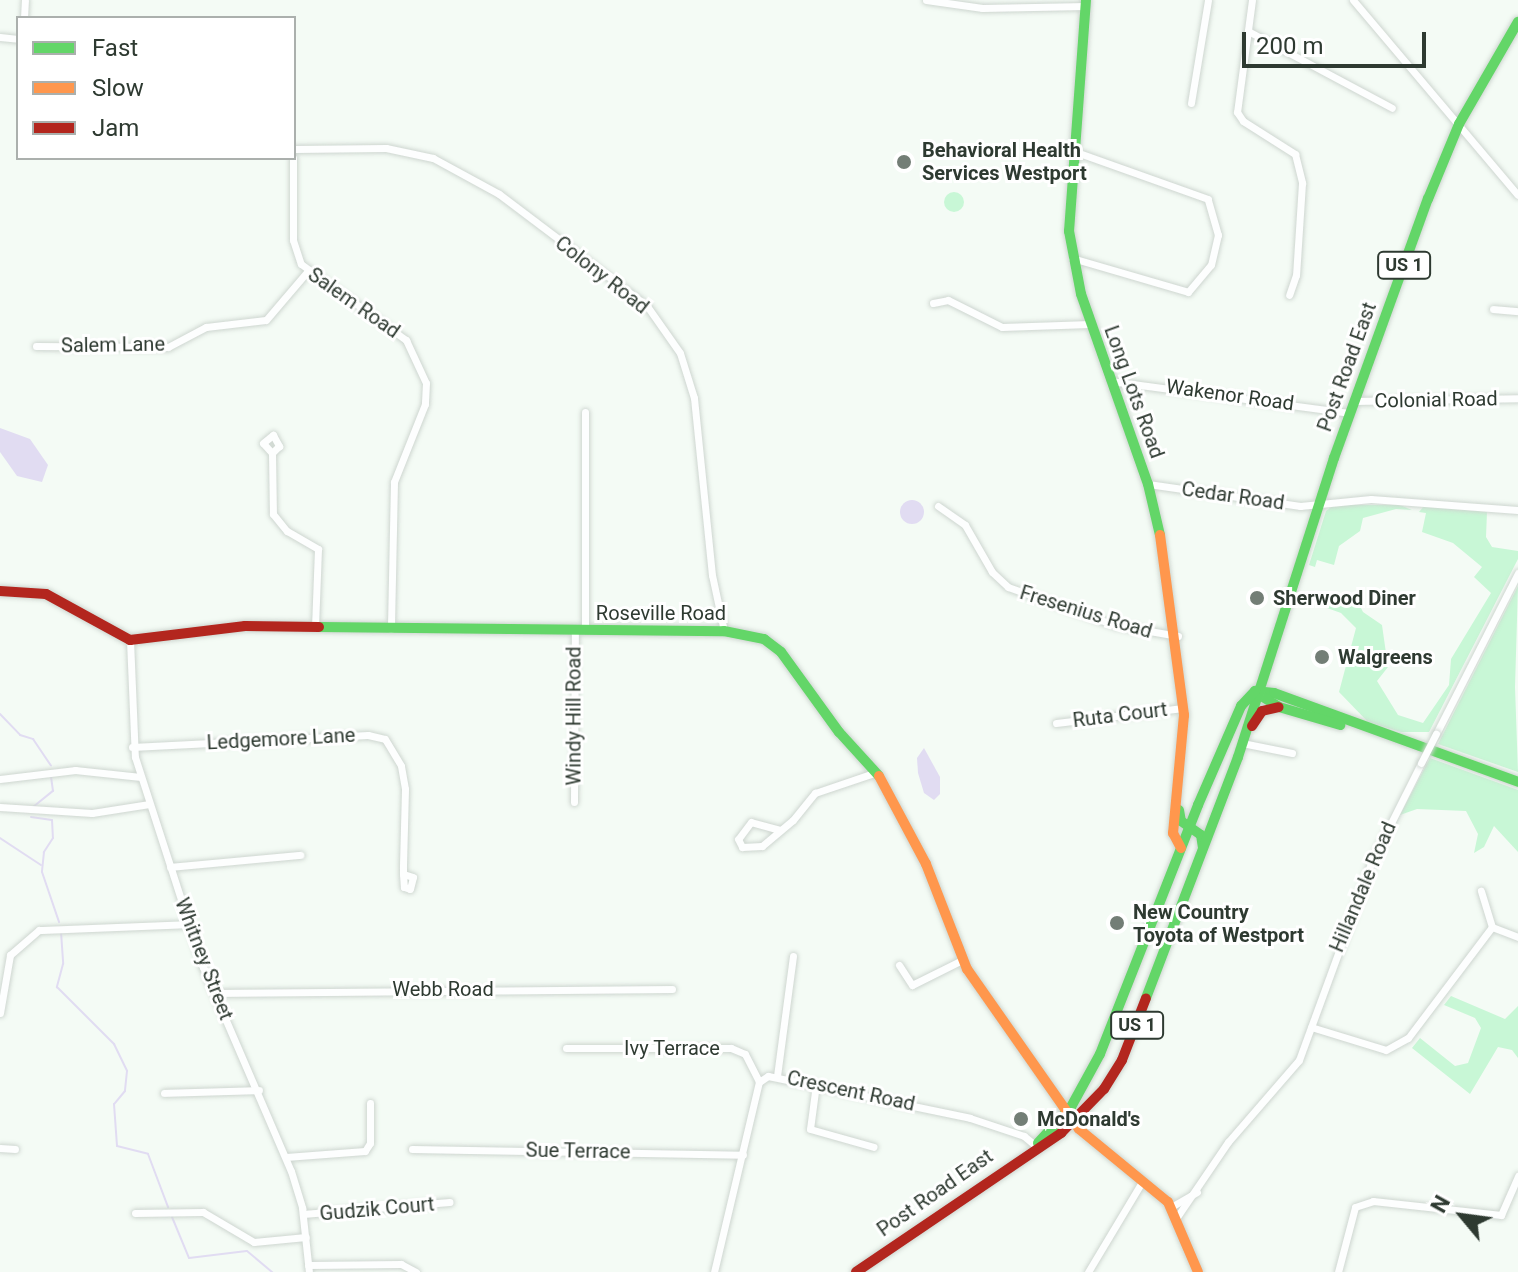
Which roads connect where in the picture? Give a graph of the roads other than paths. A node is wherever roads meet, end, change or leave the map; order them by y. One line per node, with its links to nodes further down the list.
1 (926, 0): 5 (street)
2 (1208, 0): 8 (street)
3 (1252, 0): 7 (street)
4 (1353, 0): 10 (street)
5 (1086, 3): 12 (main road, Long Lots Road)
6 (1518, 22): 10 (main road, Post Road East / US 1)
7 (1248, 31): 9 (street); 17 (street)
8 (1191, 103)
9 (1392, 108)
10 (1459, 124): 14 (street); 25 (main road, Post Road East / US 1)
11 (296, 149): 38 (street, Colony Road)
12 (1072, 151): 15 (main road, Long Lots Road); 15 (street)
13 (293, 160): 16 (street, Salem Road)
14 (1518, 195)
15 (1072, 258): 21 (main road, Long Lots Road)
16 (307, 272): 22 (street, Salem Lane); 37 (street, Salem Road)
17 (1289, 295)
18 (933, 303): 21 (street)
19 (1493, 309): 20 (street)
20 (1518, 311)
21 (1090, 324): 23 (main road, Long Lots Road)
22 (36, 346)
23 (1110, 381): 27 (street, Wakenor Road); 29 (main road, Long Lots Road)
24 (1518, 398): 25 (street, Colonial Road)
25 (1354, 401): 27 (main road, Post Road East / US 1)
26 (585, 412): 36 (street, Windy Hill Road)
27 (1349, 413): 30 (main road, Post Road East / US 1)
28 (272, 453): 35 (street)
29 (1148, 484): 30 (street, Cedar Road); 39 (main road, Long Lots Road)
30 (1318, 504): 32 (street, Cedar Road); 41 (main road, Post Road East / US 1)
31 (938, 506): 39 (street, Fresenius Road)
32 (1518, 510)
33 (1518, 573): 74 (street, Hillandale Road, bridge)
34 (0, 591): 40 (main road)
35 (315, 628): 37 (main road, Roseville Road); 40 (main road, Roseville Road)
36 (580, 630): 37 (main road, Roseville Road); 38 (main road, Roseville Road); 54 (street, Windy Hill Road)
37 (391, 631)
38 (724, 631): 49 (main road, Roseville Road)
39 (1178, 636): 43 (main road, Long Lots Road)
40 (130, 640): 47 (street, Whitney Street)
41 (1255, 691): 42 (main road); 45 (main road); 46 (main road, Post Road East / US 1); 57 (main road, Post Road East / US 1)
42 (1279, 707): 45 (main road); 46 (main road)
43 (1183, 708): 44 (street, Ruta Court); 53 (main road, Long Lots Road)
44 (1056, 723)
45 (1373, 733): 52 (main road)
46 (1243, 740): 48 (street); 60 (main road, Post Road East / US 1)
47 (132, 747): 50 (street, Whitney Street); 63 (street, Ledgemore Lane)
48 (1292, 753)
49 (877, 772): 58 (street); 69 (main road, Roseville Road)
50 (141, 777): 51 (street); 55 (street, Whitney Street)
51 (0, 779)
52 (1518, 782)
53 (1179, 796): 57 (main road, Long Lots Road); 59 (main road, Long Lots Road)
54 (574, 802)
55 (149, 804): 56 (street); 62 (street, Whitney Street)
56 (0, 807)
57 (1189, 827): 59 (main road, Post Road East / US 1); 60 (main road, Long Lots Road)
58 (780, 830): 58 (street)
59 (1181, 848): 76 (main road, Post Road East / US 1)
60 (1203, 853): 77 (main road, Post Road East / US 1)
61 (300, 855): 62 (street)
62 (170, 867): 65 (street, Whitney Street)
63 (403, 874)
64 (1481, 891): 66 (street)
65 (188, 924): 72 (street, Whitney Street); 73 (street)
66 (1492, 927): 67 (street); 74 (street)
67 (1518, 937)
68 (793, 956): 78 (street)
69 (964, 959): 70 (street); 84 (main road, Roseville Road)
70 (899, 965)
71 (672, 989): 72 (street, Webb Road)
72 (215, 993): 81 (street, Whitney Street)
73 (0, 1013)
74 (1311, 1027): 94 (street, Hillandale Road)
75 (566, 1048): 79 (street, Ivy Terrace)
76 (1100, 1054): 77 (main road); 84 (main road, Post Road East / US 1)
77 (1119, 1067): 84 (main road, Post Road East / US 1)
78 (777, 1076): 79 (street, Crescent Road); 80 (street, Crescent Road)
79 (759, 1082): 90 (street, Crescent Road)
80 (816, 1084): 85 (street, Crescent Road); 86 (street)
81 (259, 1090): 82 (street); 91 (street, Whitney Street)
82 (164, 1093)
83 (370, 1103): 91 (street)
84 (1070, 1119): 85 (main road, Post Road East / US 1); 93 (main road, Roseville Road)
85 (1036, 1146): 104 (main road, Post Road East / US 1)
86 (874, 1147)
87 (0, 1148): 88 (street)
88 (15, 1149)
89 (412, 1149): 90 (street, Sue Terrace)
90 (743, 1155): 103 (street, Crescent Road)
91 (286, 1157): 98 (street, Whitney Street)
92 (1518, 1176): 107 (street)
93 (1144, 1178): 96 (main road, Roseville Road); 105 (street)
94 (1199, 1190): 96 (street, Hillandale Road); 99 (street, Hillandale Road)
95 (450, 1202): 98 (street, Gudzik Court)
96 (1171, 1207): 99 (main road, Roseville Road)
97 (135, 1213): 100 (street)
98 (303, 1214): 100 (street, Whitney Street)
99 (1177, 1217): 106 (main road, Roseville Road)
100 (306, 1237): 101 (street, Whitney Street)
101 (309, 1268): 102 (street)
102 (416, 1272)
103 (714, 1272)
104 (856, 1272)
105 (1088, 1272)
106 (1198, 1272)
107 (1338, 1272)

